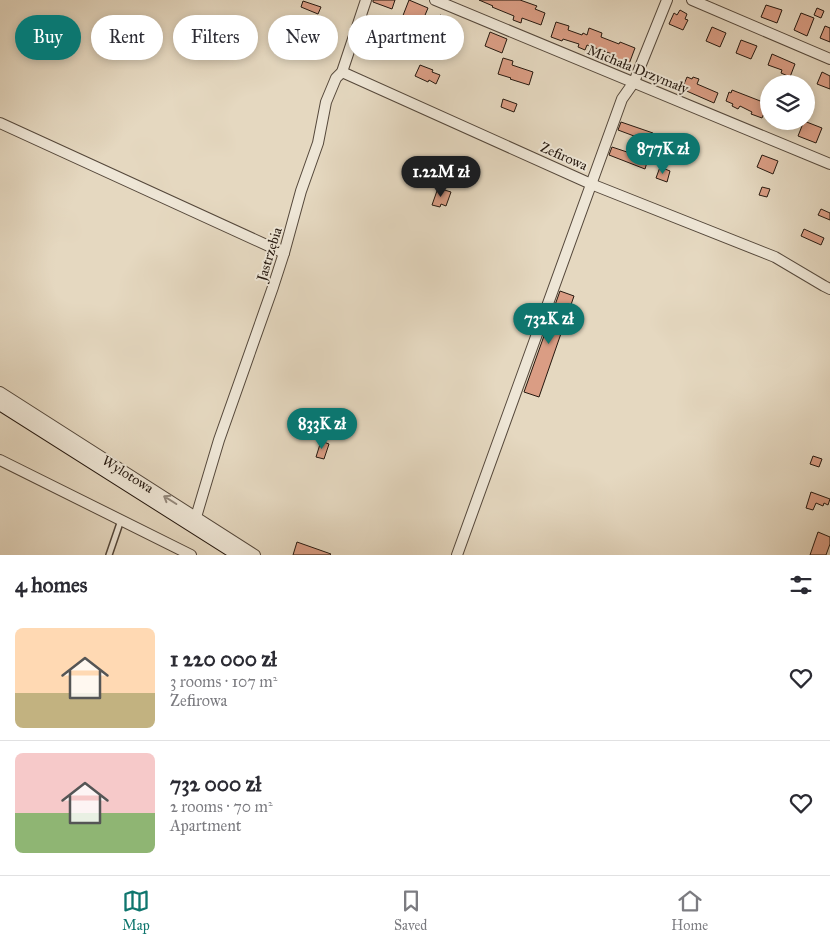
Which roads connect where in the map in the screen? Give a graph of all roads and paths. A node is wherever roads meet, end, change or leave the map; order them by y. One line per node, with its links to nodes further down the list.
1 (366, 0): 6 (street, Jastrzębia)
2 (435, 0): 7 (street, Michała Drzymały)
3 (667, 0): 7 (street)
4 (692, 0): 5 (street)
5 (830, 59)
6 (342, 72): 10 (street, Zefirowa); 11 (street, Jastrzębia)
7 (634, 82): 9 (street, Michała Drzymały); 10 (street)
8 (0, 123): 11 (street)
9 (830, 164)
10 (591, 184): 12 (street, Zefirowa); 22 (street)
11 (284, 253): 16 (street, Jastrzębia)
12 (830, 288)
13 (0, 392): 16 (street, Wylotowa, one-way to 13)
14 (0, 403): 20 (street, Wylotowa)
15 (0, 460): 17 (street)
16 (196, 517): 21 (street, Wylotowa)
17 (121, 520): 18 (lane); 19 (street)
18 (109, 555)
19 (192, 555)
20 (240, 555)
21 (255, 555)
22 (456, 555)

